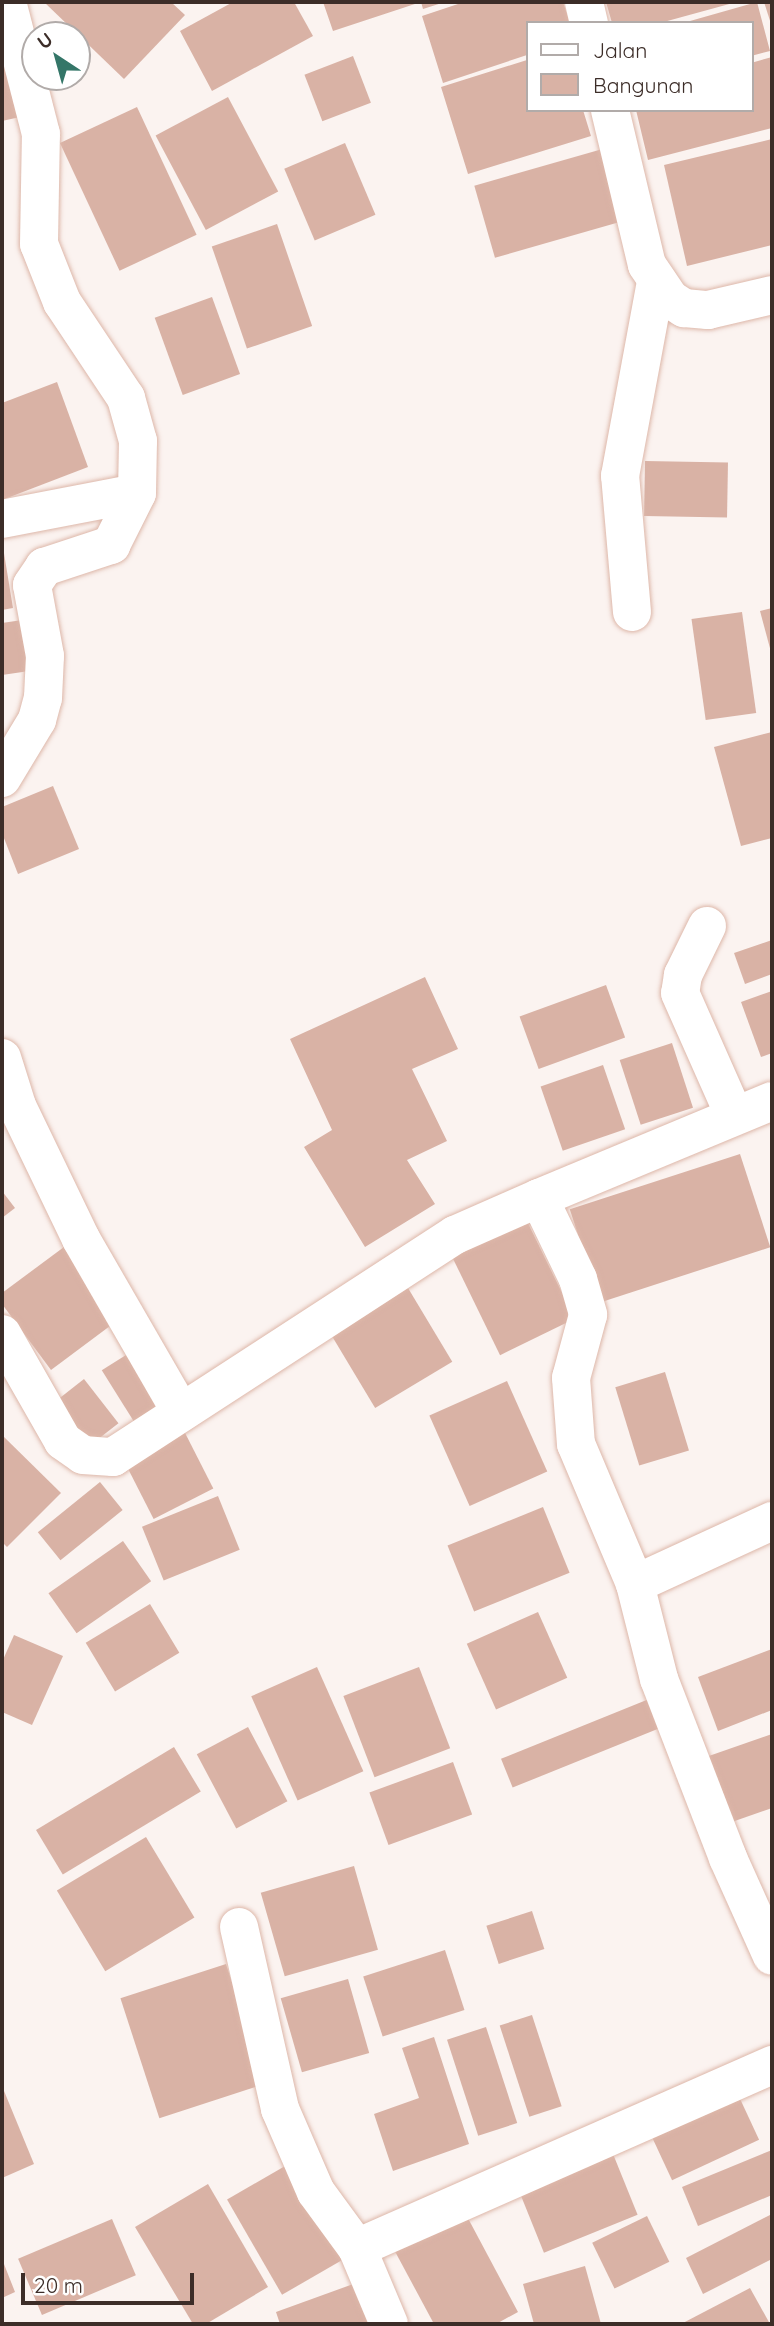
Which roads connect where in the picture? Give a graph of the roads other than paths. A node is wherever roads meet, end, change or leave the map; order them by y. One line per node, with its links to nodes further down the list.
1 (7, 2): 7 (street)
2 (584, 2): 3 (street)
3 (589, 21)
4 (610, 112): 5 (street)
5 (656, 281): 6 (street); 9 (street)
6 (772, 295)
7 (137, 493): 8 (street); 10 (street)
8 (2, 520)
9 (632, 612)
10 (2, 778)
11 (707, 926): 14 (street)
12 (2, 1058): 17 (street)
13 (772, 1101): 14 (street)
14 (734, 1115): 15 (street)
15 (539, 1198): 17 (street); 19 (street)
16 (2, 1334): 17 (street)
17 (181, 1412)
18 (772, 1521): 19 (street)
19 (635, 1584): 21 (street)
20 (239, 1927): 23 (street)
21 (772, 1956)
22 (772, 2065): 23 (street)
23 (357, 2248): 24 (street)
24 (390, 2324)

